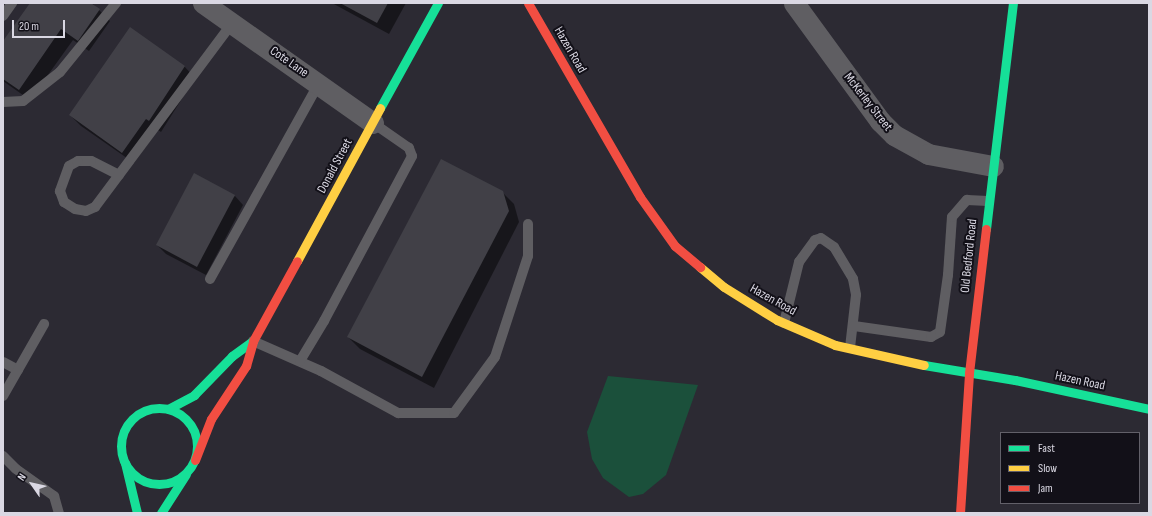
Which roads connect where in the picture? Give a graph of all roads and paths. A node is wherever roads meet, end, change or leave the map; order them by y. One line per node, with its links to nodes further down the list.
1 (12, 3): 8 (lane)
2 (116, 3): 11 (lane)
3 (203, 3): 9 (street, Cote Lane)
4 (438, 3): 12 (street, Donald Street)
5 (528, 3): 18 (street, Hazen Road)
6 (794, 3): 13 (street, McKerley Street)
7 (1013, 3): 13 (street, Old Bedford Road)
8 (3, 16)
9 (232, 23): 10 (street, Cote Lane); 14 (lane)
10 (319, 83): 12 (street, Cote Lane); 17 (lane)
11 (3, 102)
12 (373, 123): 21 (street, Donald Street); 23 (lane)
13 (993, 166): 15 (street, Old Bedford Road)
14 (119, 175): 14 (lane)
15 (988, 201): 20 (lane); 26 (street, Old Bedford Road)
16 (528, 224): 23 (lane)
17 (210, 279)
18 (784, 323): 20 (lane); 22 (street, Hazen Road)
19 (44, 324): 25 (lane)
20 (854, 326): 22 (lane)
21 (253, 341): 23 (lane); 28 (street, Donald Street); 31 (street, Donald Street)
22 (850, 348): 26 (street, Hazen Road)
23 (300, 361)
24 (3, 362): 25 (lane)
25 (18, 370): 27 (lane)
26 (969, 373): 29 (street, Hazen Road); 37 (street, Old Bedford Road)
27 (3, 396)
28 (168, 409): 31 (street); 32 (street, Donald Street)
29 (1149, 409)
30 (3, 456): 34 (lane)
31 (195, 460): 33 (street, Donald Street)
32 (125, 462): 33 (street, Donald Street); 35 (street, Donald Street)
33 (188, 471): 36 (street, Donald Street)
34 (58, 513)
35 (137, 513)
36 (161, 513)
37 (960, 513)

